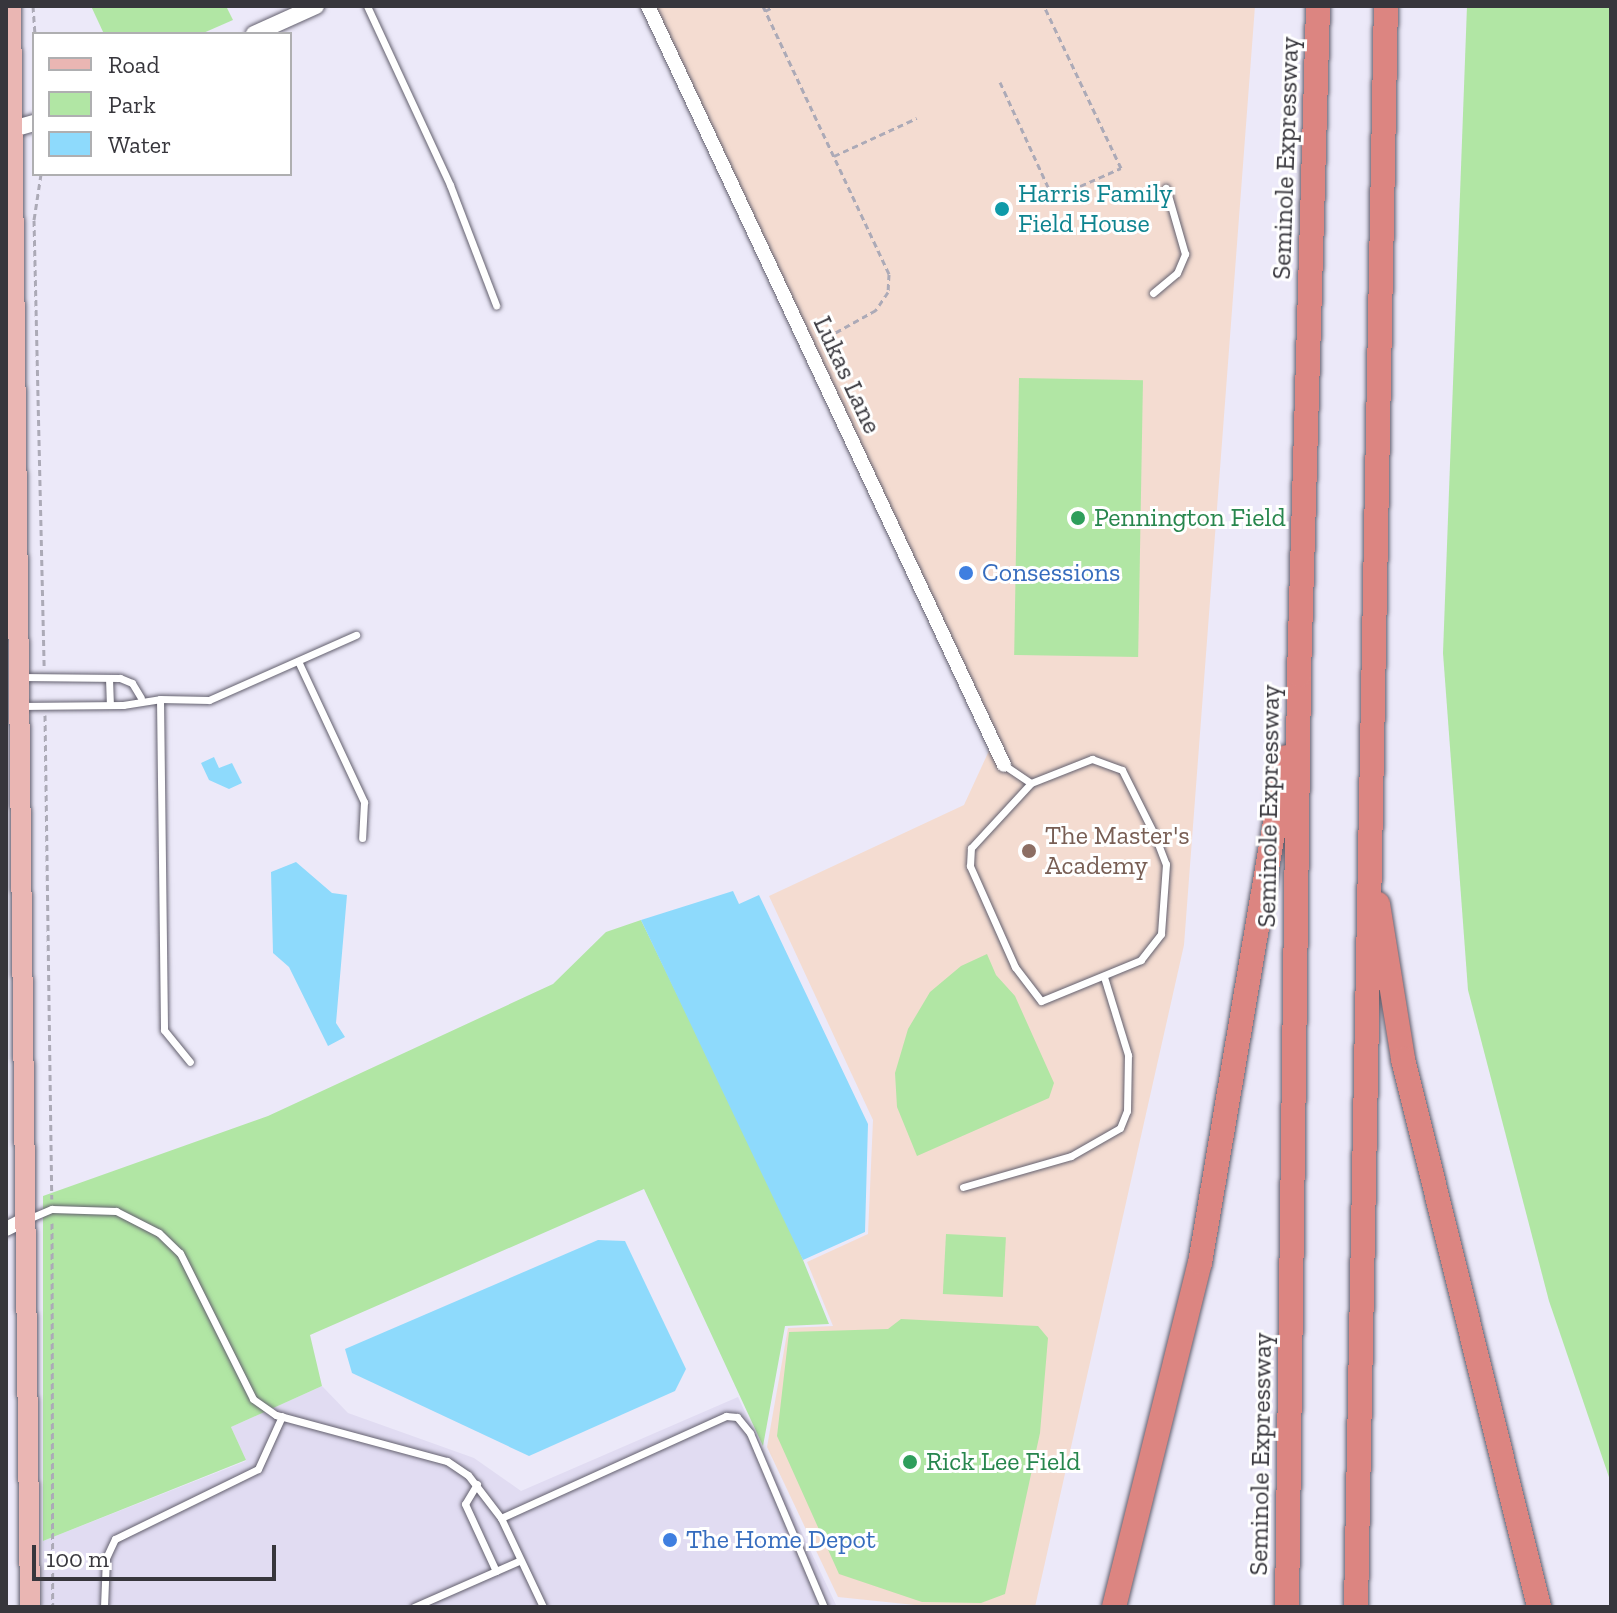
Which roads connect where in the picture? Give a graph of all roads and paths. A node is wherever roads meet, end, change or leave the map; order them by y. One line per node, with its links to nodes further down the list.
1 (11, 6): 16 (main road)
2 (33, 6): 11 (path)
3 (316, 6): 12 (street)
4 (367, 6): 21 (lane)
5 (648, 6): 34 (street, Lukas Lane)
6 (775, 6): 10 (path)
7 (1044, 6): 13 (path)
8 (1318, 6): 26 (highway, Seminole Expressway)
9 (1386, 6): 36 (highway)
10 (764, 8): 17 (path)
11 (35, 32)
12 (258, 32)
13 (1000, 82)
14 (917, 118): 17 (path)
15 (32, 124): 16 (street)
16 (9, 130): 28 (main road)
17 (834, 156): 22 (path)
18 (41, 176): 25 (path)
19 (1166, 188): 20 (lane)
20 (1153, 293)
21 (496, 305)
22 (820, 343)
23 (356, 635): 24 (lane)
24 (298, 661): 30 (lane); 37 (lane)
25 (44, 667)
26 (1299, 675): 56 (highway); 57 (highway, Seminole Expressway)
27 (109, 678): 28 (lane); 29 (lane); 31 (lane)
28 (13, 681): 32 (main road)
29 (141, 698): 30 (lane); 31 (lane)
30 (160, 699): 39 (lane)
31 (110, 705): 32 (lane)
32 (20, 706): 42 (main road)
33 (45, 719): 41 (path)
34 (1004, 765): 35 (lane)
35 (1031, 783): 38 (lane); 38 (lane)
36 (1368, 829): 58 (highway); 59 (highway)
37 (362, 838)
38 (1104, 977): 40 (lane)
39 (190, 1062)
40 (963, 1187)
41 (51, 1190)
42 (26, 1219): 44 (street); 45 (lane); 50 (main road)
43 (52, 1226): 51 (path)
44 (6, 1229)
45 (282, 1416): 46 (lane); 52 (lane)
46 (477, 1484): 47 (lane); 49 (lane)
47 (501, 1518): 48 (lane); 55 (lane)
48 (519, 1561): 49 (lane); 54 (lane)
49 (496, 1571): 53 (lane)
50 (30, 1607)
51 (53, 1607)
52 (104, 1607)
53 (414, 1607)
54 (543, 1607)
55 (824, 1607)
56 (1114, 1607)
57 (1287, 1607)
58 (1356, 1607)
59 (1539, 1607)

